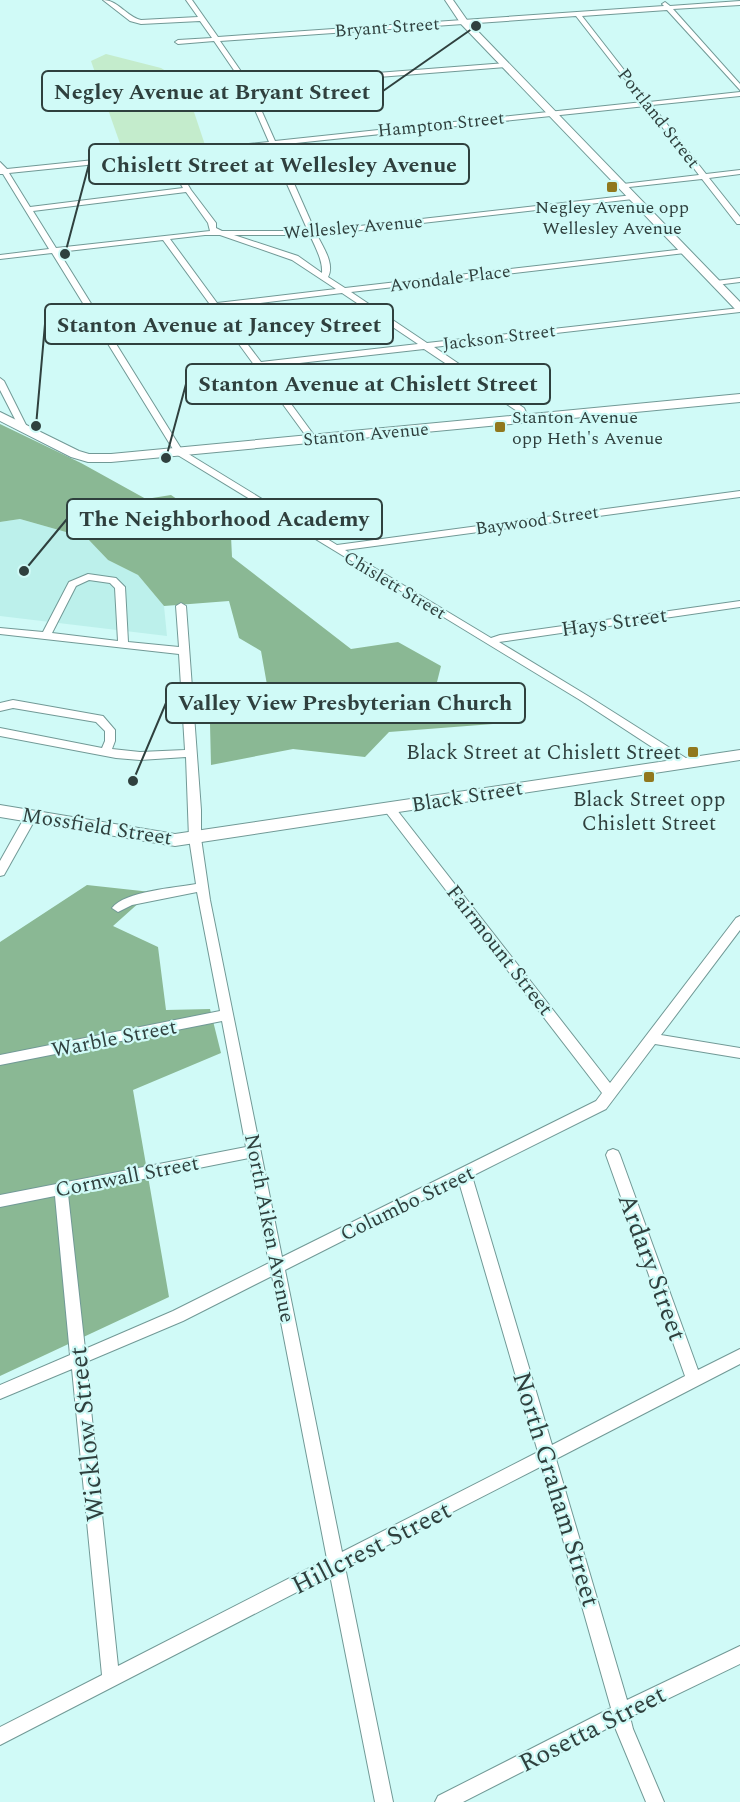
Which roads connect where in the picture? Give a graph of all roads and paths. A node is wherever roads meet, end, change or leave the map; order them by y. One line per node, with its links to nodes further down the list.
1 (106, 0): 8 (street)
2 (189, 0): 8 (street)
3 (449, 0): 9 (street)
4 (661, 0): 6 (street)
5 (740, 3): 6 (street, Bryant Street)
6 (668, 8): 7 (street, Bryant Street); 14 (street)
7 (577, 14): 9 (street, Bryant Street); 16 (street, Portland Street)
8 (202, 19): 10 (street)
9 (464, 22): 10 (street, Bryant Street); 12 (street)
10 (216, 40): 11 (street, Bryant Street); 13 (street)
11 (178, 42)
12 (506, 65): 13 (street); 17 (street)
13 (247, 85): 18 (street)
14 (740, 88)
15 (740, 94): 16 (street, Hampton Street)
16 (648, 104): 17 (street, Hampton Street); 22 (street, Portland Street)
17 (552, 114): 18 (street, Hampton Street); 23 (street)
18 (273, 142): 19 (street, Hampton Street); 29 (street)
19 (166, 153): 20 (street, Hampton Street); 24 (street)
20 (2, 169): 26 (street, Chislett Street)
21 (740, 172): 22 (street)
22 (704, 176): 23 (street); 27 (street, Portland Street)
23 (622, 186): 25 (street)
24 (188, 190): 26 (street); 28 (street)
25 (633, 197): 29 (street, Wellesley Avenue); 32 (street)
26 (28, 209): 31 (street, Chislett Street)
27 (740, 222)
28 (219, 233): 29 (street, Wellesley Avenue); 30 (street, Wellesley Avenue); 34 (street)
29 (314, 234): 34 (street)
30 (165, 238): 31 (street, Wellesley Avenue); 38 (street)
31 (53, 250): 33 (street, Wellesley Avenue); 48 (street, Chislett Street)
32 (685, 251): 36 (street); 37 (street, Avondale Place)
33 (0, 257)
34 (323, 278): 37 (street)
35 (740, 280): 36 (street)
36 (716, 283): 39 (street)
37 (342, 290): 38 (street, Avondale Place); 40 (street)
38 (216, 306): 41 (street)
39 (740, 309): 40 (street, Jackson Street)
40 (425, 346): 41 (street, Jackson Street); 45 (street)
41 (258, 365): 47 (street)
42 (0, 381): 46 (street)
43 (740, 398): 45 (street, Stanton Avenue)
44 (0, 416): 46 (street, Stanton Avenue)
45 (525, 419): 47 (street, Stanton Avenue)
46 (23, 428): 48 (street, Stanton Avenue)
47 (312, 438): 48 (street, Stanton Avenue)
48 (179, 452): 50 (street, Chislett Street)
49 (740, 494): 50 (street, Baywood Street)
50 (335, 548): 55 (street, Chislett Street)
51 (740, 604): 55 (street, Hays Street)
52 (181, 606): 57 (street, North Aiken Avenue)
53 (0, 631): 54 (street)
54 (46, 636): 56 (street); 56 (street)
55 (489, 642): 63 (street, Chislett Street)
56 (123, 644): 57 (street)
57 (184, 651): 61 (street, North Aiken Avenue)
58 (0, 707): 60 (street)
59 (0, 732): 60 (street)
60 (105, 752): 61 (street)
61 (191, 753): 67 (street, North Aiken Avenue)
62 (740, 755): 63 (street, Black Street)
63 (685, 763): 64 (street, Black Street)
64 (389, 808): 67 (street, Black Street); 76 (street, Fairmount Street)
65 (0, 811): 66 (street, Mossfield Street)
66 (31, 816): 67 (street, Mossfield Street); 68 (street)
67 (195, 838): 69 (street, North Aiken Avenue)
68 (0, 872)
69 (202, 887): 70 (street); 72 (street, North Aiken Avenue)
70 (118, 908)
71 (740, 921): 73 (street, Columbo Street)
72 (227, 1015): 75 (street, Warble Street); 77 (street, North Aiken Avenue)
73 (651, 1038): 74 (street); 76 (street, Columbo Street)
74 (740, 1053)
75 (0, 1060)
76 (610, 1093): 79 (street, Columbo Street)
77 (254, 1151): 80 (street, Cornwall Street); 82 (street, North Aiken Avenue)
78 (613, 1155): 85 (street, Ardary Street)
79 (464, 1174): 82 (street, Columbo Street); 87 (street, North Graham Street)
80 (61, 1189): 81 (street, Cornwall Street); 84 (street, Wicklow Street)
81 (0, 1201)
82 (278, 1268): 84 (street, Columbo Street); 88 (street, North Aiken Avenue)
83 (740, 1356): 85 (street, Hillcrest Street)
84 (78, 1357): 86 (street, Columbo Street); 90 (street, Wicklow Street)
85 (694, 1379): 87 (street, Hillcrest Street)
86 (0, 1392)
87 (547, 1457): 88 (street, Hillcrest Street); 91 (street, North Graham Street)
88 (336, 1565): 90 (street, Hillcrest Street); 93 (street, North Aiken Avenue)
89 (740, 1655): 91 (street, Rosetta Street)
90 (111, 1679): 92 (street, Hillcrest Street)
91 (621, 1712): 94 (street, Rosetta Street); 95 (street, North Graham Street)
92 (0, 1736)
93 (384, 1802)
94 (444, 1802)
95 (655, 1802)

